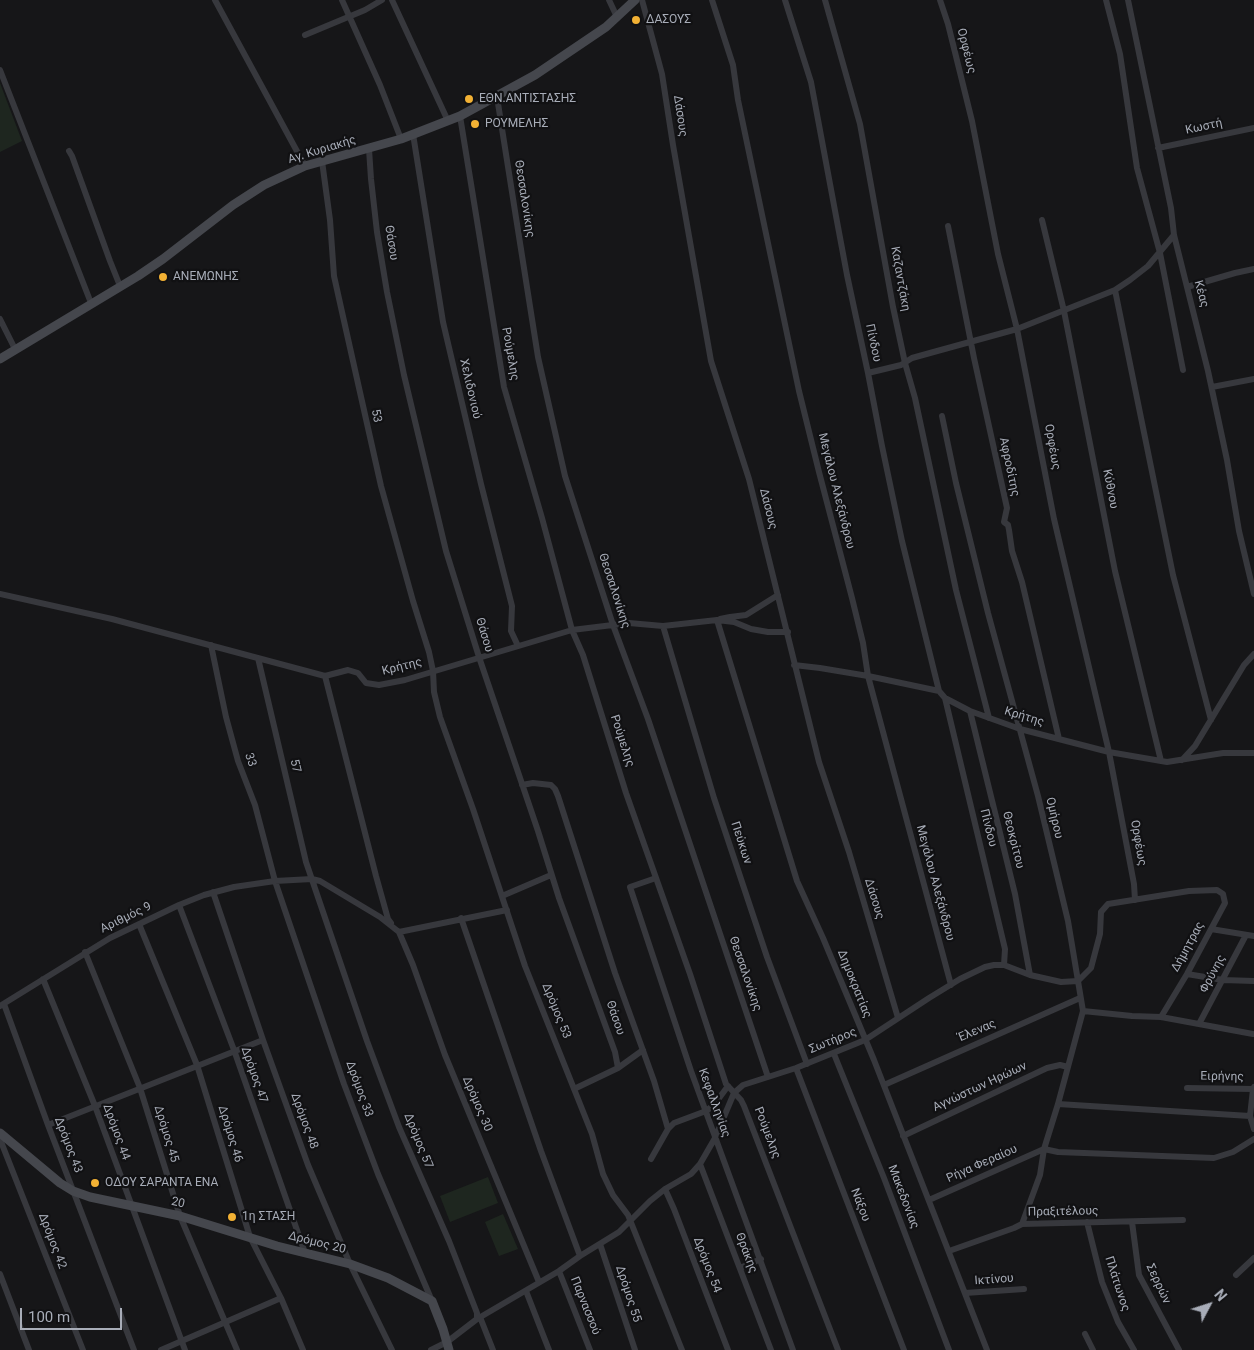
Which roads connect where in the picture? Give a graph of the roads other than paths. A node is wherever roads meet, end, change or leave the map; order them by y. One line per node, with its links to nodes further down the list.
1 (215, 0): 28 (street)
2 (342, 0): 14 (street)
3 (382, 0): 14 (street)
4 (392, 0): 20 (street)
5 (608, 0): 15 (street)
6 (635, 0): 15 (street, Αγ. Κυριακής)
7 (642, 0): 52 (street, Δάσους)
8 (712, 0): 66 (street, Μεγάλου Αλεξάνδρου)
9 (786, 0): 46 (street, Πίνδου)
10 (825, 0): 44 (street, Καζαντζάκη)
11 (940, 0): 40 (street, Ορφέως)
12 (1106, 0): 32 (street)
13 (1128, 0): 24 (street, Κέας)
14 (349, 16): 16 (street); 23 (street)
15 (617, 17): 18 (street, Αγ. Κυριακής)
16 (305, 35)
17 (0, 70): 37 (street)
18 (497, 97): 19 (street, Αγ. Κυριακής); 54 (street, Θεσσαλονίκης)
19 (460, 116): 20 (street, Αγ. Κυριακής); 56 (street, Ρούμελης)
20 (448, 121): 22 (street, Αγ. Κυριακής)
21 (1254, 128): 24 (street, Κωστή)
22 (413, 134): 23 (street, Αγ. Κυριακής); 59 (street, Χελιδονιού)
23 (401, 139): 25 (street, Αγ. Κυριακής)
24 (1158, 148): 31 (street, Κέας)
25 (369, 149): 27 (street, Αγ. Κυριακής); 61 (street, Θάσου)
26 (69, 151): 34 (street)
27 (322, 161): 28 (street, Αγ. Κυριακής); 64 (street, 53)
28 (305, 166): 34 (street, Αγ. Κυριακής)
29 (1042, 220): 38 (street, Κύθνου)
30 (948, 226): 41 (street, Αφροδίτης)
31 (1174, 235): 32 (street); 35 (street, Κέας)
32 (1160, 253): 36 (street); 45 (street)
33 (1254, 269): 35 (street)
34 (120, 286): 37 (street, Αγ. Κυριακής)
35 (1187, 287): 48 (street, Κέας)
36 (1114, 290): 38 (street); 71 (street)
37 (91, 303): 42 (street, Αγ. Κυριακής)
38 (1064, 311): 40 (street); 76 (street, Κύθνου)
39 (0, 318): 42 (street)
40 (1017, 329): 41 (street); 74 (street, Ορφέως)
41 (971, 342): 44 (street); 73 (street, Αφροδίτης)
42 (15, 350): 43 (street, Αγ. Κυριακής)
43 (0, 359)
44 (905, 363): 46 (street); 70 (street, Καζαντζάκη)
45 (1183, 370)
46 (868, 373): 67 (street, Πίνδου)
47 (1254, 380): 48 (street)
48 (1212, 387): 51 (street, Κέας)
49 (942, 416): 72 (street, Ομήρου)
50 (0, 594): 58 (street, Κρήτης)
51 (1254, 594)
52 (778, 595): 53 (street); 57 (street, Δάσους)
53 (717, 620): 55 (street, Κρήτης); 57 (street, Κρήτης); 112 (street, Δημοκρατίας)
54 (613, 625): 55 (street, Κρήτης); 56 (street, Κρήτης); 121 (street, Θεσσαλονίκης)
55 (662, 626): 116 (street, Πεύκων)
56 (572, 630): 59 (street, Κρήτης); 80 (street, Ρούμελης)
57 (788, 632): 63 (street, Δάσους)
58 (211, 645): 62 (street, Κρήτης); 82 (street, 33)
59 (518, 646): 61 (street, Κρήτης)
60 (1254, 654): 71 (street)
61 (479, 657): 64 (street, Κρήτης); 78 (street, Θάσου)
62 (258, 658): 65 (street, Κρήτης); 81 (street, 57)
63 (794, 665): 66 (street); 108 (street, Δάσους)
64 (433, 671): 65 (street, Κρήτης); 84 (street, Δρόμος 53)
65 (325, 676): 91 (street, Δρόμος 30)
66 (868, 676): 67 (street); 103 (street, Μεγάλου Αλεξάνδρου)
67 (939, 691): 68 (street, Κρήτης)
68 (945, 698): 69 (street, Κρήτης); 95 (street, Πίνδου)
69 (970, 712): 70 (street, Κρήτης); 98 (street, Θεοκρίτου)
70 (989, 718): 72 (street, Κρήτης)
71 (1211, 720): 77 (street)
72 (1020, 729): 73 (street, Κρήτης); 101 (street, Ομήρου)
73 (1059, 739): 74 (street, Κρήτης)
74 (1109, 752): 76 (street, Κρήτης); 85 (street, Ορφέως)
75 (1254, 753): 77 (street, Κρήτης)
76 (1161, 761): 77 (street, Κρήτης)
77 (1182, 761)
78 (522, 786): 79 (street, Θάσου); 114 (street)
79 (551, 875): 84 (street); 119 (street, Θάσου)
80 (656, 878): 123 (street, Ρούμελης); 131 (street, Κεφαλληνίας)
81 (312, 879): 82 (street, Αριθμός 9); 91 (street); 96 (street, 57)
82 (275, 881): 83 (street, Αριθμός 9); 171 (street, Δρόμος 33)
83 (213, 892): 86 (street, Αριθμός 9); 111 (street, Δρόμος 48)
84 (502, 896): 87 (street, Δρόμος 53)
85 (1135, 900): 90 (street, Δήμητρας); 101 (street)
86 (179, 905): 89 (street, Αριθμός 9); 113 (street, Δρόμος 47)
87 (507, 910): 88 (street); 125 (street, Δρόμος 53)
88 (461, 918): 91 (street); 158 (street)
89 (140, 924): 94 (street, Αριθμός 9); 117 (street, Δρόμος 46)
90 (1211, 929): 92 (street); 97 (street, Δήμητρας)
91 (396, 930): 166 (street, Δρόμος 30)
92 (1246, 936): 93 (street); 100 (street, Φρύνης)
93 (1254, 936)
94 (85, 952): 99 (street, Αριθμός 9); 124 (street, Δρόμος 45)
95 (1004, 965): 98 (street); 103 (street, Σωτήρος)
96 (343, 970): 172 (street, Δρόμος 57)
97 (1187, 974): 100 (street); 107 (street, Δήμητρας)
98 (1030, 975): 101 (street)
99 (43, 979): 105 (street, Αριθμός 9); 130 (street, Δρόμος 44)
100 (1223, 980): 102 (street); 109 (street, Φρύνης)
101 (1078, 981): 104 (street, Ομήρου)
102 (1254, 981)
103 (951, 985): 108 (street, Σωτήρος)
104 (1080, 998): 106 (street, Ομήρου); 122 (street, Έλενας)
105 (2, 1005): 133 (street, Δρόμος 43)
106 (1083, 1011): 107 (street); 118 (street, Ομήρου)
107 (1161, 1016): 109 (street)
108 (898, 1018): 112 (street, Σωτήρος)
109 (1199, 1024): 110 (street)
110 (1254, 1035)
111 (263, 1040): 113 (street); 161 (street, Δρόμος 48)
112 (865, 1040): 115 (street, Σωτήρος); 122 (street, Δημοκρατίας)
113 (234, 1050): 117 (street); 157 (street, Δρόμος 47)
114 (643, 1050): 119 (street); 134 (street)
115 (834, 1054): 116 (street, Σωτήρος); 196 (street, Μακεδονίας)
116 (807, 1064): 120 (street, Σωτήρος)
117 (197, 1065): 124 (street); 154 (street, Δρόμος 46)
118 (1068, 1067): 129 (street, Ομήρου); 137 (street, Αγνώστων Ηρώων)
119 (618, 1068): 125 (street)
120 (796, 1068): 121 (street, Σωτήρος); 195 (street, Νάξου)
121 (768, 1077): 128 (street, Σωτήρος)
122 (884, 1085): 137 (street, Δημοκρατίας)
123 (728, 1086): 128 (street, Ρούμελης); 131 (street)
124 (140, 1088): 130 (street); 148 (street, Δρόμος 45)
125 (574, 1088): 150 (street, Δρόμος 53)
126 (1187, 1088): 127 (street, Ειρήνης)
127 (1254, 1088): 132 (street)
128 (734, 1093): 138 (street); 194 (street, Ρούμελης)
129 (1058, 1104): 132 (street); 141 (street, Ομήρου)
130 (95, 1106): 133 (street); 147 (street, Δρόμος 44)
131 (706, 1111): 134 (street); 138 (street, Κεφαλληνίας)
132 (1250, 1116): 135 (street)
133 (48, 1125): 145 (street, Δρόμος 43)
134 (668, 1129): 142 (street)
135 (1254, 1129)
136 (0, 1133): 145 (street, 20)
137 (903, 1136): 146 (street, Δημοκρατίας)
138 (715, 1138): 143 (street); 160 (street, Κεφαλληνίας)
139 (0, 1139): 178 (street, Δρόμος 42)
140 (1254, 1139): 141 (street)
141 (1044, 1149): 146 (street, Ρήγα Φεραίου); 153 (street, Ομήρου)
142 (651, 1159)
143 (700, 1164): 144 (street); 162 (street, Θράκης)
144 (665, 1189): 150 (street); 191 (street, Δρόμος 54)
145 (73, 1191): 147 (street, 20); 179 (street, Δρόμος 43)
146 (929, 1200): 156 (street, Δημοκρατίας)
147 (131, 1206): 148 (street, 20); 175 (street, Δρόμος 44)
148 (180, 1216): 154 (street, 20); 173 (street, Δρόμος 45)
149 (1183, 1220): 152 (street, Πραξιτέλους)
150 (631, 1221): 155 (street); 190 (street, Δρόμος 53)
151 (1087, 1222): 152 (street, Πραξιτέλους); 153 (street, Πραξιτέλους); 199 (street, Πλάτωνος)
152 (1132, 1222): 200 (street, Σερρών)
153 (1022, 1224): 156 (street, Πραξιτέλους)
154 (250, 1237): 157 (street, Δρόμος 20); 170 (street, Δρόμος 46)
155 (600, 1244): 158 (street); 189 (street, Δρόμος 55)
156 (949, 1251): 169 (street, Δημοκρατίας)
157 (305, 1253): 161 (street, Δρόμος 20)
158 (580, 1256): 163 (street)
159 (1254, 1258): 165 (street)
160 (761, 1259): 162 (street); 193 (street, Κεφαλληνίας)
161 (350, 1264): 171 (street); 184 (street, Δρόμος 48)
162 (740, 1268): 192 (street, Θράκης)
163 (559, 1271): 166 (street); 188 (street, Παρνασσού)
164 (0, 1274): 177 (street)
165 (1236, 1274)
166 (539, 1282): 168 (street)
167 (1024, 1288): 169 (street, Ικτίνου)
168 (526, 1291): 172 (street); 187 (street)
169 (965, 1293): 197 (street, Δημοκρατίας)
170 (280, 1298): 173 (street); 183 (street, Δρόμος 46)
171 (432, 1302): 176 (street)
172 (479, 1318): 176 (street); 186 (street, Δρόμος 57)
173 (225, 1322): 175 (street); 182 (street, Δρόμος 45)
174 (1085, 1334): 198 (street)
175 (181, 1341): 180 (street); 181 (street, Δρόμος 44)
176 (448, 1346): 185 (street)
177 (29, 1350)
178 (83, 1350)
179 (134, 1350)
180 (161, 1350)
181 (185, 1350)
182 (237, 1350)
183 (303, 1350)
184 (392, 1350)
185 (431, 1350)
186 (493, 1350)
187 (549, 1350)
188 (590, 1350)
189 (635, 1350)
190 (682, 1350)
191 (728, 1350)
192 (771, 1350)
193 (793, 1350)
194 (838, 1350)
195 (904, 1350)
196 (949, 1350)
197 (987, 1350)
198 (1093, 1350)
199 (1134, 1350)
200 (1179, 1350)

